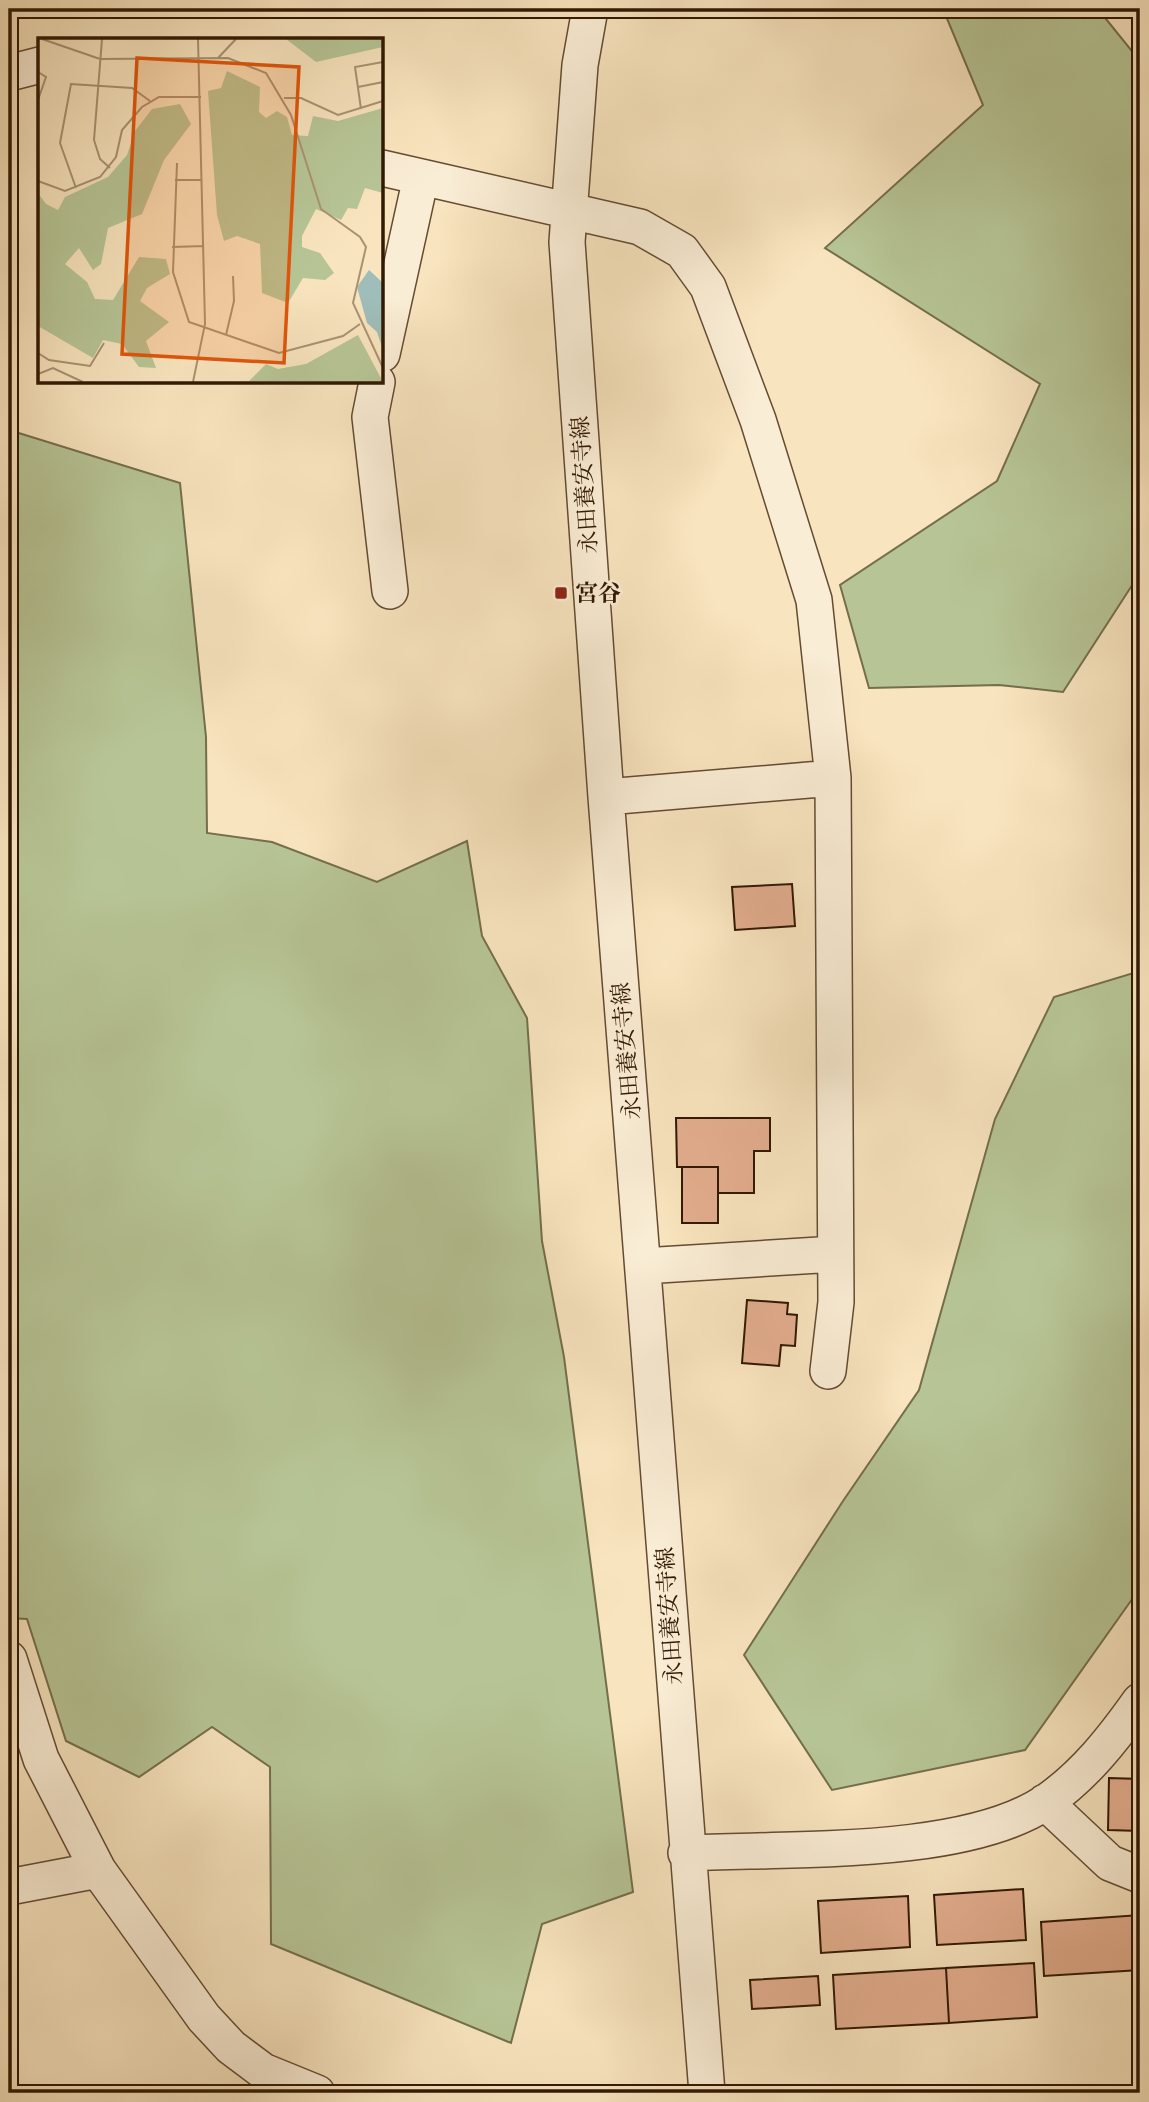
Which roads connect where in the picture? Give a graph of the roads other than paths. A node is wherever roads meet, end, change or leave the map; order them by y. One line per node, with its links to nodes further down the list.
1 (590, 9): 6 (street, 永田養安寺線)
2 (38, 66): 3 (street)
3 (9, 73)
4 (383, 168): 5 (street)
5 (421, 177): 6 (street); 7 (street)
6 (568, 211): 10 (street); 11 (street, 永田養安寺線)
7 (383, 349)
8 (377, 383): 9 (street)
9 (390, 591)
10 (833, 778): 11 (street); 12 (street)
11 (606, 797): 13 (street, 永田養安寺線)
12 (835, 1254): 13 (street); 14 (street)
13 (643, 1266): 18 (street, 永田養安寺線)
14 (828, 1371)
15 (9, 1659): 19 (street)
16 (1140, 1701): 17 (street)
17 (1045, 1802): 18 (street); 20 (street)
18 (687, 1853): 23 (street, 永田養安寺線)
19 (98, 1870): 21 (street); 22 (street)
20 (1140, 1875)
21 (9, 1887)
22 (317, 2093)
23 (707, 2093)

